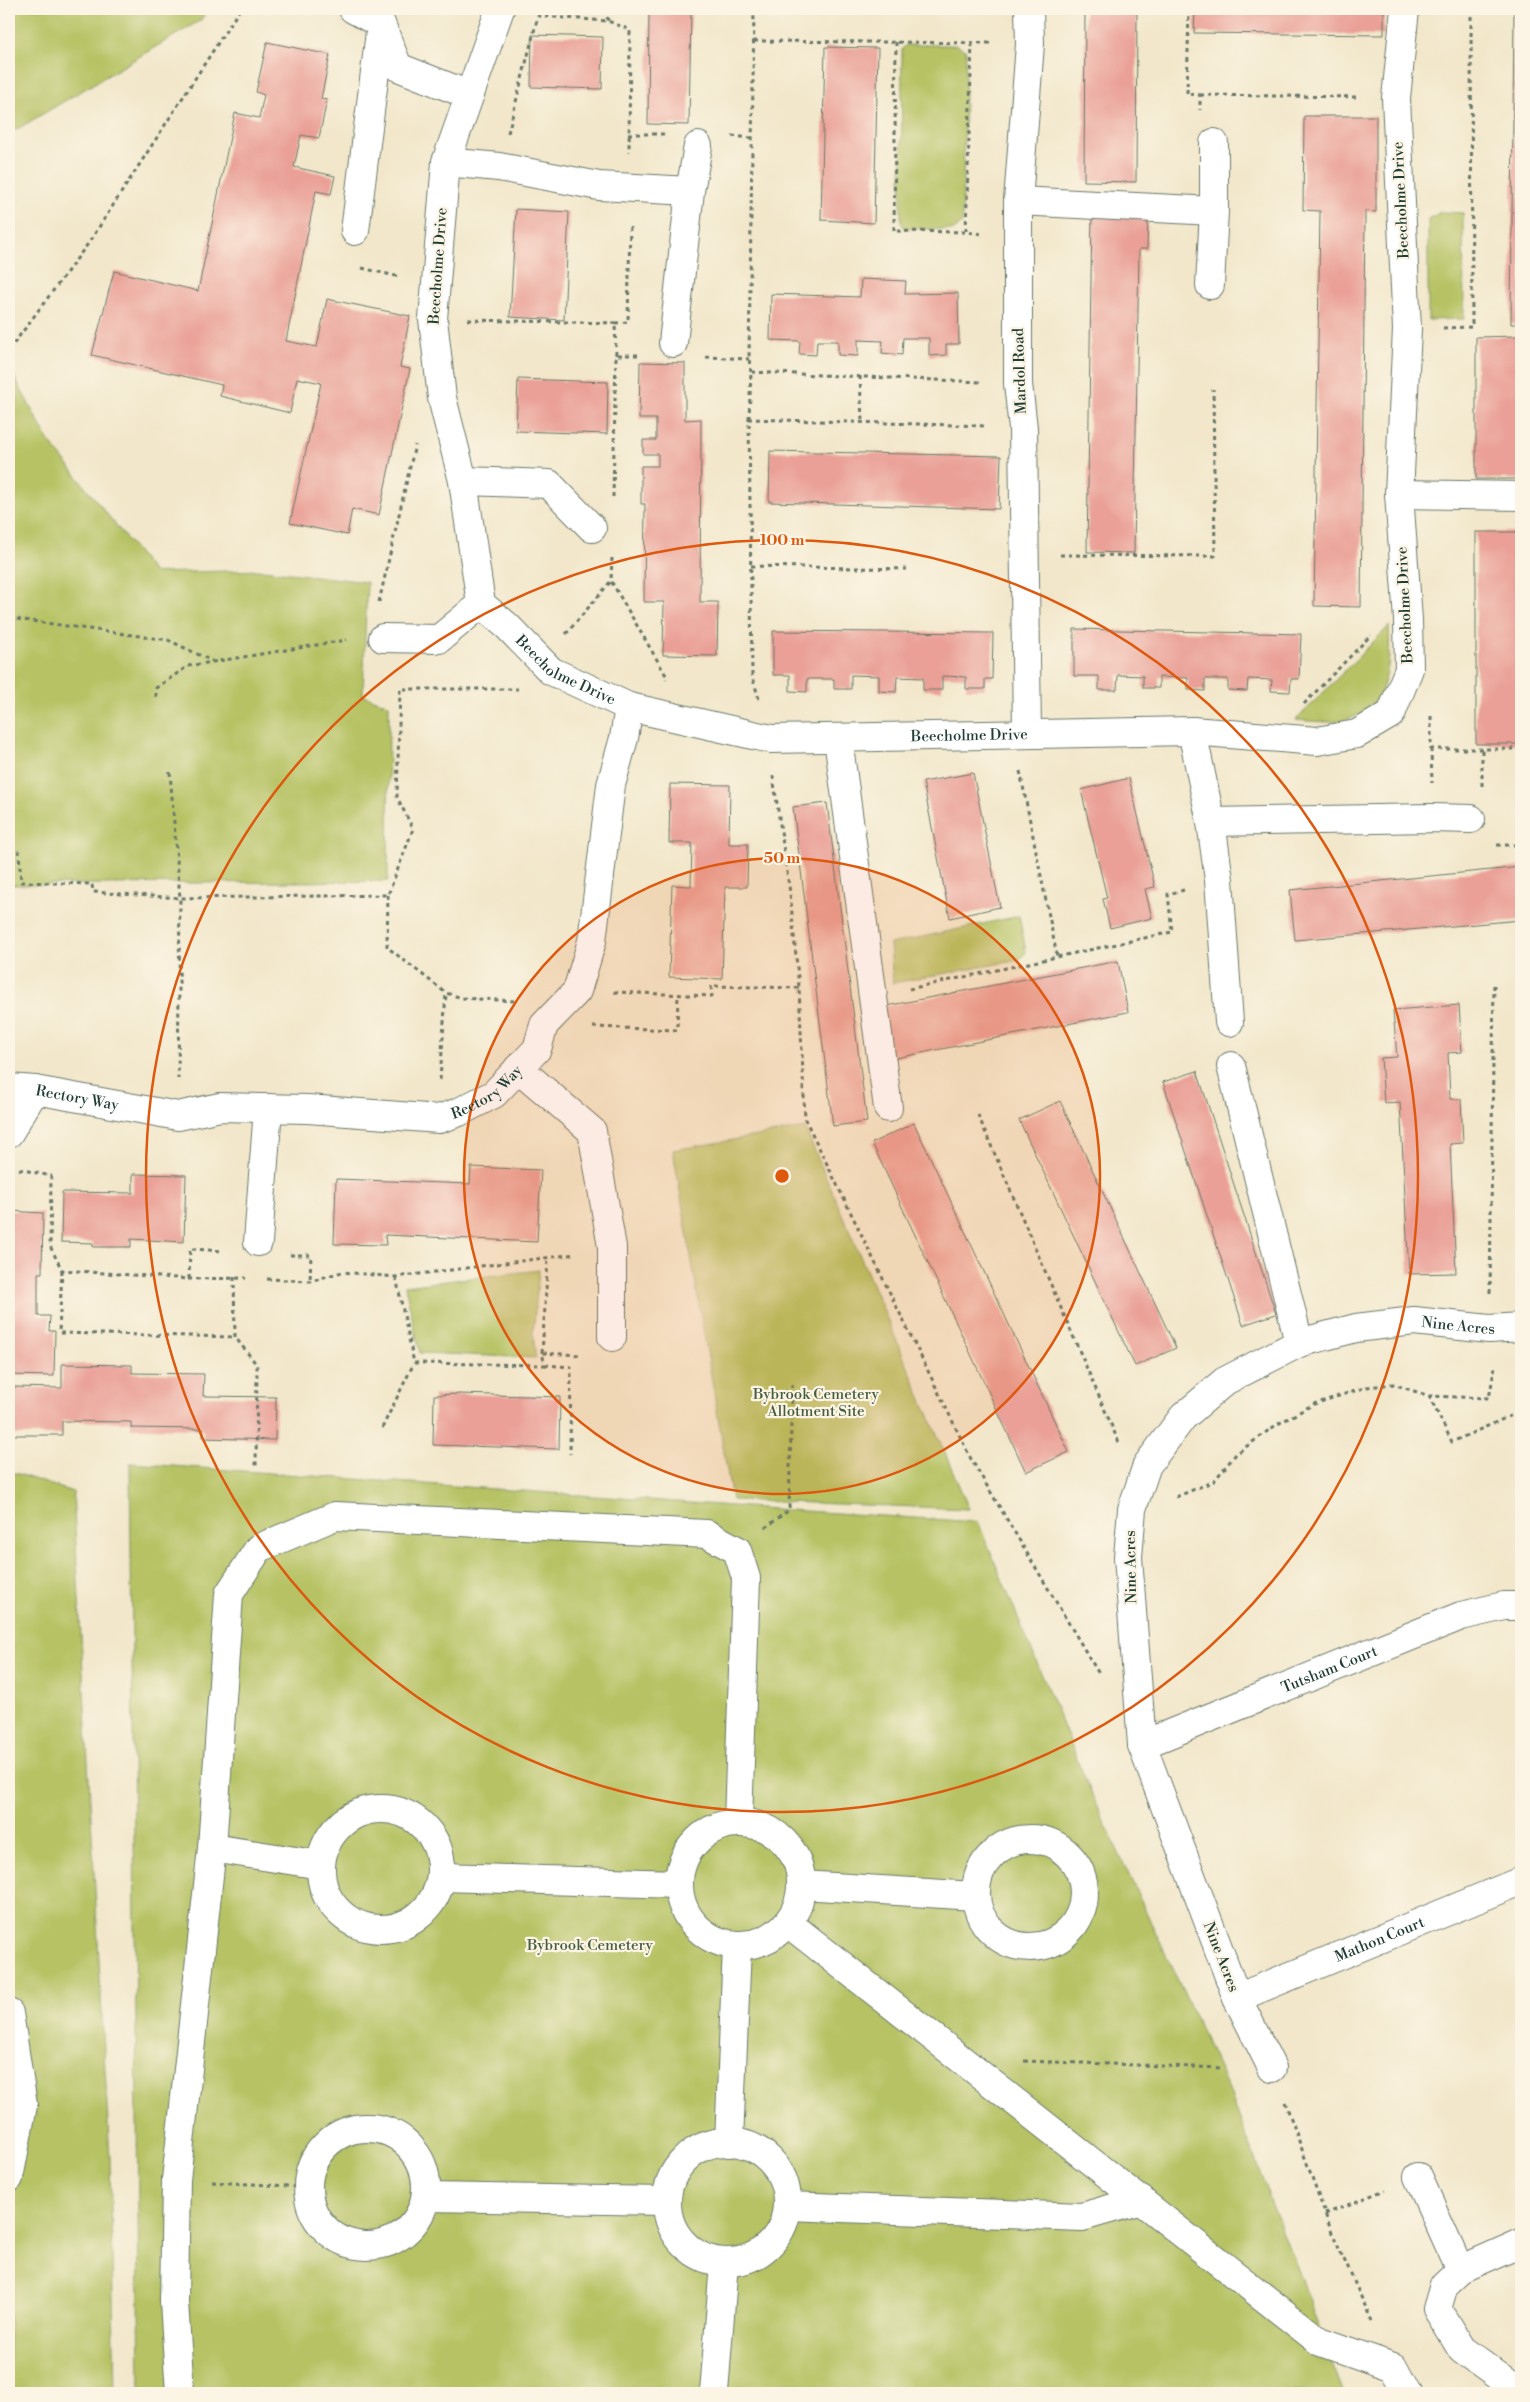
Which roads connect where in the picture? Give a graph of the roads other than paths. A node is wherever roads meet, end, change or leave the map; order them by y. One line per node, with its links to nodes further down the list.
1 (352, 9): 5 (street)
2 (500, 9): 6 (street, Beecholme Drive)
3 (1029, 9): 11 (street, Mardol Road)
4 (1405, 9): 17 (street, Beecholme Drive)
5 (381, 24): 6 (street); 13 (street)
6 (469, 94): 9 (street, Beecholme Drive)
7 (1214, 143): 12 (street)
8 (698, 146): 10 (street)
9 (446, 162): 10 (street); 16 (street, Beecholme Drive)
10 (690, 191): 15 (street)
11 (1018, 201): 12 (street); 24 (street, Mardol Road)
12 (1214, 211): 14 (street)
13 (354, 231)
14 (1210, 286)
15 (673, 343)
16 (463, 481): 19 (street); 20 (street, Beecholme Drive)
17 (1399, 494): 18 (street); 23 (street, Beecholme Drive)
18 (1521, 496)
19 (592, 528)
20 (481, 604): 21 (street); 22 (street, Beecholme Drive)
21 (376, 638)
22 (629, 707): 25 (street, Beecholme Drive); 30 (street, Rectory Way)
23 (1192, 731): 24 (street, Beecholme Drive); 27 (street)
24 (1021, 734): 25 (street, Beecholme Drive)
25 (838, 740): 33 (street)
26 (1471, 819): 27 (street)
27 (1212, 822): 28 (street)
28 (1229, 1022)
29 (1231, 1066): 38 (street)
30 (518, 1068): 32 (street, Rectory Way); 37 (street)
31 (22, 1089): 32 (street, Rectory Way); 34 (street)
32 (268, 1108): 35 (street)
33 (888, 1108)
34 (9, 1133)
35 (258, 1242)
36 (1504, 1327): 38 (street, Nine Acres)
37 (612, 1337)
38 (1299, 1343): 40 (street, Nine Acres)
39 (1521, 1606): 40 (street, Tutsham Court)
40 (1142, 1745): 51 (street, Nine Acres)
41 (738, 1823): 42 (street); 46 (street); 47 (street)
42 (212, 1848): 43 (street); 64 (street)
43 (321, 1865): 44 (street); 44 (street)
44 (441, 1877): 46 (street)
45 (1521, 1881): 51 (street, Mathon Court)
46 (678, 1884): 50 (street)
47 (802, 1885): 48 (street); 49 (street)
48 (975, 1896)
49 (788, 1923): 50 (street); 58 (street)
50 (736, 1946): 54 (street)
51 (1237, 1998): 53 (street, Nine Acres)
52 (9, 2013): 56 (street)
53 (1272, 2068)
54 (728, 2142): 59 (street); 60 (street)
55 (1418, 2177): 63 (street)
56 (9, 2178)
57 (426, 2197): 57 (street); 59 (street)
58 (1141, 2200): 60 (street); 66 (street)
59 (666, 2201): 62 (street)
60 (787, 2206): 62 (street)
61 (1521, 2243): 63 (street)
62 (724, 2263): 65 (street)
63 (1460, 2270): 67 (street)
64 (180, 2393)
65 (714, 2393)
66 (1407, 2393)
67 (1521, 2393)

